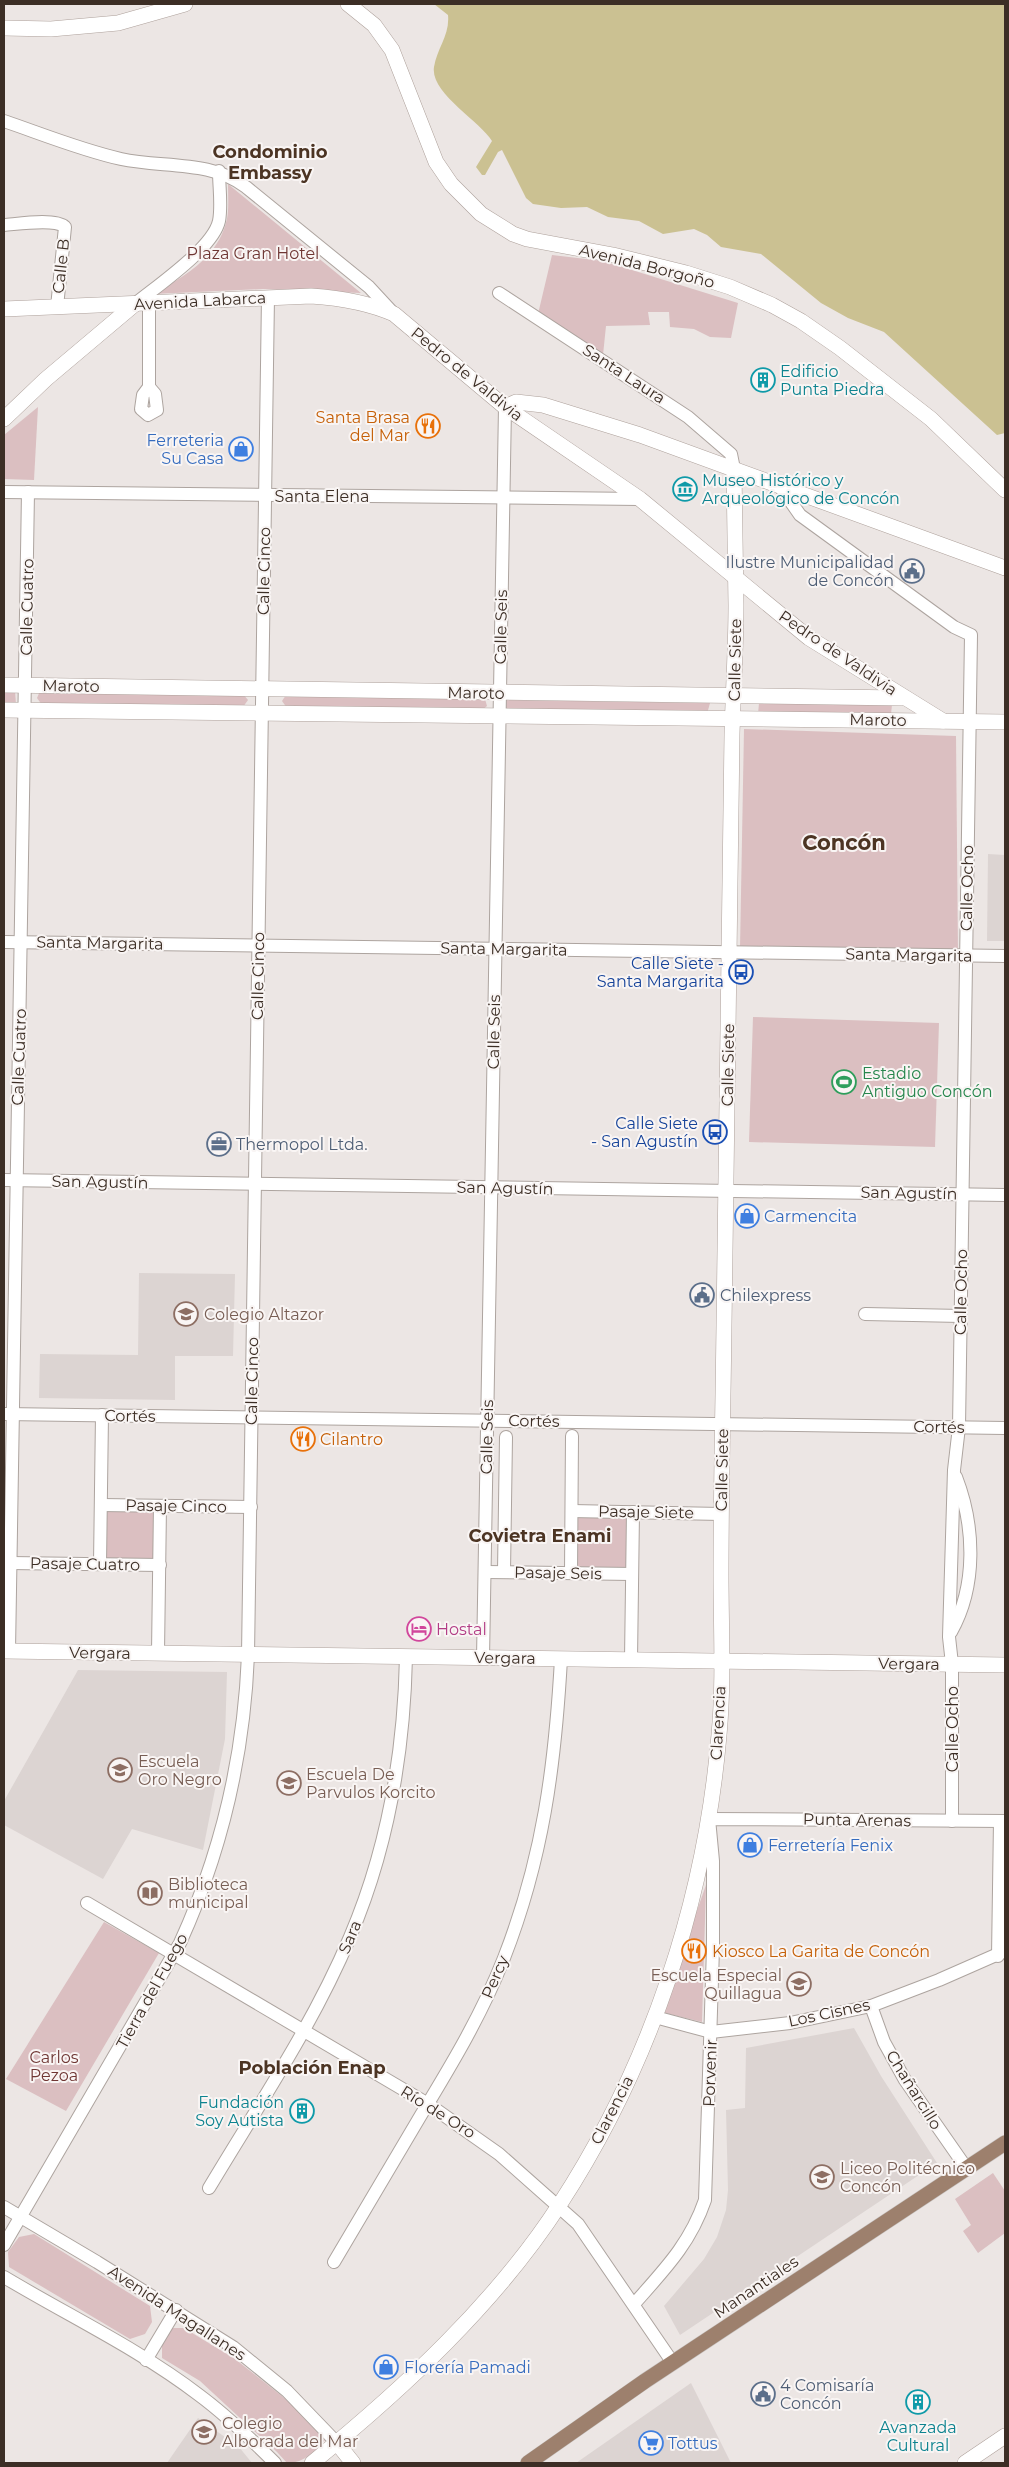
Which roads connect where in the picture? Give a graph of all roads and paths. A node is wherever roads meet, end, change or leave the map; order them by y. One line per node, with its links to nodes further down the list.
1 (185, 4): 3 (street)
2 (348, 4): 18 (street, Avenida Borgoño)
3 (4, 28)
4 (4, 121): 5 (street, Pedro de Valdivia)
5 (219, 171): 9 (street); 12 (street, Pedro de Valdivia)
6 (4, 225): 10 (street, Calle B)
7 (499, 293): 16 (street, Santa Laura)
8 (268, 297): 9 (street, Avenida Labarca); 12 (street, Avenida Labarca); 21 (street, Calle Cinco)
9 (142, 304): 10 (street, Avenida Labarca); 13 (street); 15 (street)
10 (57, 307): 11 (street, Avenida Labarca)
11 (4, 309)
12 (394, 314): 14 (street, Pedro de Valdivia)
13 (149, 387)
14 (505, 407): 16 (street); 22 (street, Calle Seis); 23 (street, Pedro de Valdivia)
15 (4, 419)
16 (734, 469): 17 (street); 25 (street, Calle Siete)
17 (779, 485): 24 (street); 38 (street, Calle Ocho)
18 (1005, 490)
19 (4, 492): 20 (street, Santa Elena)
20 (28, 492): 21 (street, Santa Elena); 27 (street, Calle Cuatro)
21 (265, 496): 22 (street, Santa Elena); 28 (street, Calle Cinco)
22 (503, 497): 23 (street, Santa Elena); 29 (street, Calle Seis)
23 (640, 500): 25 (street, Pedro de Valdivia)
24 (1005, 568)
25 (736, 579): 30 (street, Calle Siete); 31 (street, Pedro de Valdivia)
26 (4, 685): 27 (street, Maroto)
27 (26, 685): 28 (street, Maroto); 33 (street, Calle Cuatro)
28 (262, 689): 29 (street, Maroto); 34 (street, Calle Cinco)
29 (500, 693): 30 (street, Maroto); 35 (street, Calle Seis)
30 (735, 695): 31 (street, Maroto); 36 (street, Calle Siete)
31 (903, 698): 37 (street, Maroto)
32 (4, 710): 33 (street, Maroto)
33 (25, 710): 34 (street, Maroto); 41 (street, Calle Cuatro)
34 (262, 713): 35 (street, Maroto); 42 (street, Calle Cinco)
35 (499, 716): 36 (street, Maroto); 43 (street, Calle Seis)
36 (733, 719): 37 (street, Maroto); 44 (street, Calle Siete)
37 (943, 721): 38 (street, Maroto)
38 (969, 722): 39 (street, Maroto); 45 (street, Calle Ocho)
39 (1005, 722)
40 (4, 942): 41 (street, Santa Margarita)
41 (22, 942): 42 (street, Santa Margarita); 47 (street, Calle Cuatro)
42 (258, 946): 43 (street, Santa Margarita); 48 (street, Calle Cinco)
43 (495, 949): 44 (street, Santa Margarita); 49 (street, Calle Seis)
44 (729, 952): 45 (street, Santa Margarita); 50 (street, Calle Siete)
45 (966, 956): 46 (street, Santa Margarita); 51 (street, Calle Ocho)
46 (1005, 956)
47 (10, 1181): 48 (street, San Agustín); 53 (street, Calle Cuatro)
48 (255, 1184): 49 (street, San Agustín); 58 (street, Calle Cinco)
49 (491, 1187): 50 (street, San Agustín); 59 (street, Calle Seis)
50 (726, 1191): 51 (street, San Agustín); 60 (street, Calle Siete)
51 (963, 1194): 52 (street, San Agustín); 55 (street, Calle Ocho)
52 (1005, 1194)
53 (9, 1303): 56 (street, Calle Cuatro)
54 (865, 1314): 55 (street)
55 (961, 1316): 61 (street, Calle Ocho)
56 (8, 1414): 57 (street, Cortés); 72 (street, Calle Cuatro)
57 (102, 1415): 58 (street, Cortés); 66 (street)
58 (252, 1418): 59 (street, Cortés); 68 (street, Calle Cinco)
59 (487, 1421): 60 (street, Cortés); 75 (street, Calle Seis)
60 (722, 1424): 61 (street, Cortés); 71 (street, Calle Siete)
61 (959, 1428): 62 (street, Cortés); 65 (street, Calle Ocho)
62 (1005, 1428)
63 (572, 1436): 69 (street)
64 (506, 1437): 76 (street, Calle Seis)
65 (954, 1470): 80 (street, Calle Ocho); 80 (street, Calle Ocho)
66 (100, 1505): 67 (street, Pasaje Cinco); 73 (street)
67 (160, 1506): 68 (street, Pasaje Cinco); 74 (street)
68 (251, 1507): 82 (street, Calle Cinco)
69 (572, 1511): 70 (street, Pasaje Siete); 77 (street)
70 (633, 1512): 71 (street, Pasaje Siete); 78 (street)
71 (721, 1514): 88 (street, Calle Siete)
72 (10, 1563): 73 (street, Pasaje Cuatro); 79 (street, Calle Cuatro)
73 (100, 1564): 74 (street, Pasaje Cuatro)
74 (160, 1565): 81 (street)
75 (485, 1572): 76 (street, Pasaje Seis); 85 (street, Calle Seis)
76 (504, 1572): 77 (street, Pasaje Seis)
77 (571, 1573): 78 (street, Pasaje Seis)
78 (632, 1574): 87 (street)
79 (7, 1578): 83 (street, Calle Cuatro)
80 (949, 1637): 89 (street, Calle Ocho)
81 (158, 1653): 82 (street, Vergara); 83 (street, Vergara)
82 (248, 1654): 84 (street, Vergara); 96 (street, Tierra del Fuego)
83 (5, 1655)
84 (406, 1657): 85 (street, Vergara); 99 (street, Sara)
85 (483, 1658): 86 (street, Vergara)
86 (561, 1659): 87 (street, Vergara); 101 (street, Percy)
87 (631, 1660): 88 (street, Vergara)
88 (721, 1661): 89 (street, Vergara); 91 (street, Clarencia)
89 (952, 1664): 90 (street, Vergara); 92 (street, Calle Ocho)
90 (1005, 1665)
91 (709, 1819): 92 (street, Punta Arenas); 98 (street, Clarencia); 100 (street, Porvenir)
92 (952, 1821): 93 (street, Punta Arenas)
93 (1003, 1821): 95 (street, Los Cisnes)
94 (87, 1903): 96 (street, Río de Oro)
95 (1001, 1954): 97 (street, Los Cisnes)
96 (174, 1955): 99 (street, Río de Oro); 107 (street, Tierra del Fuego)
97 (871, 2006): 100 (street, Los Cisnes); 103 (street, Chañarcillo)
98 (655, 2017): 100 (street, Los Cisnes); 105 (street, Clarencia)
99 (302, 2032): 101 (street, Río de Oro); 104 (street, Sara)
100 (711, 2032): 111 (street, Porvenir)
101 (428, 2104): 105 (street, Río de Oro); 109 (street, Percy)
102 (1005, 2144): 103 (main road, Manantiales)
103 (967, 2169): 114 (main road, Manantiales)
104 (210, 2188)
105 (559, 2205): 111 (street, Río de Oro); 116 (street, Clarencia)
106 (4, 2207): 107 (street, Avenida Magallanes)
107 (20, 2217): 108 (street, Tierra del Fuego); 112 (street, Avenida Magallanes)
108 (4, 2245)
109 (334, 2262)
110 (4, 2278): 113 (street)
111 (634, 2304): 114 (street, Río de Oro)
112 (176, 2310): 113 (street); 116 (street, Avenida Magallanes)
113 (146, 2360): 117 (street)
114 (674, 2363): 120 (main road, Manantiales)
115 (1005, 2436): 121 (street)
116 (337, 2443): 118 (street, Clarencia); 119 (street, Avenida Magallanes)
117 (275, 2463)
118 (312, 2463)
119 (353, 2463)
120 (528, 2463)
121 (965, 2463)

